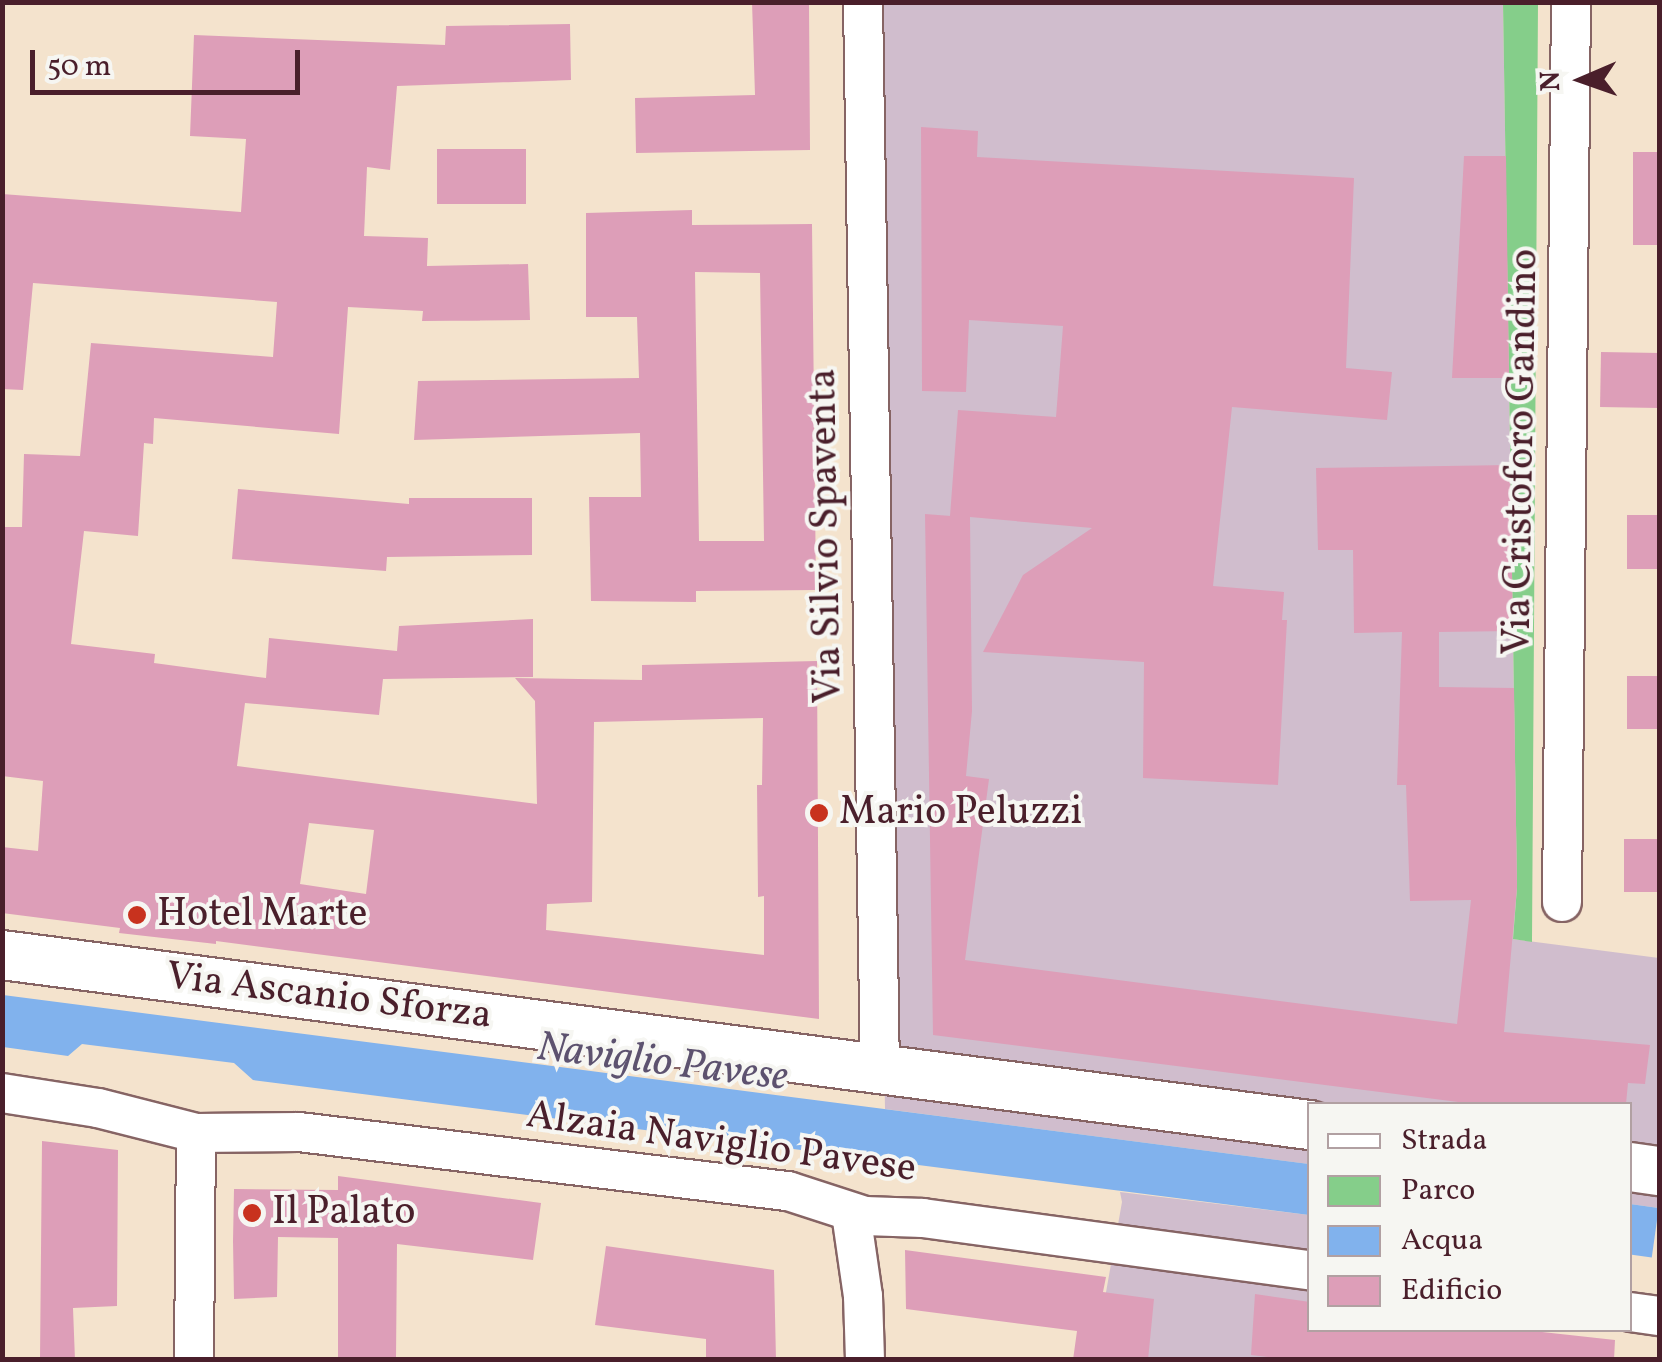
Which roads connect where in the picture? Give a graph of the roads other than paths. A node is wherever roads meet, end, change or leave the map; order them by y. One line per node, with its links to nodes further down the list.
1 (863, 2): 5 (street, Via Silvio Spaventa)
2 (1571, 2): 3 (street, Via Cristoforo Gandino)
3 (1562, 902)
4 (2, 955): 5 (main road, Via Ascanio Sforza)
5 (880, 1068): 7 (main road, Via Ascanio Sforza)
6 (2, 1093): 8 (street, Alzaia Naviglio Pavese)
7 (1307, 1125)
8 (196, 1133): 11 (street, Alzaia Naviglio Pavese); 15 (street)
9 (1632, 1167): 10 (main road)
10 (1660, 1171)
11 (851, 1213): 12 (street, Alzaia Naviglio Pavese); 16 (street)
12 (1307, 1270)
13 (1632, 1312): 14 (street)
14 (1660, 1316)
15 (194, 1360)
16 (865, 1360)

